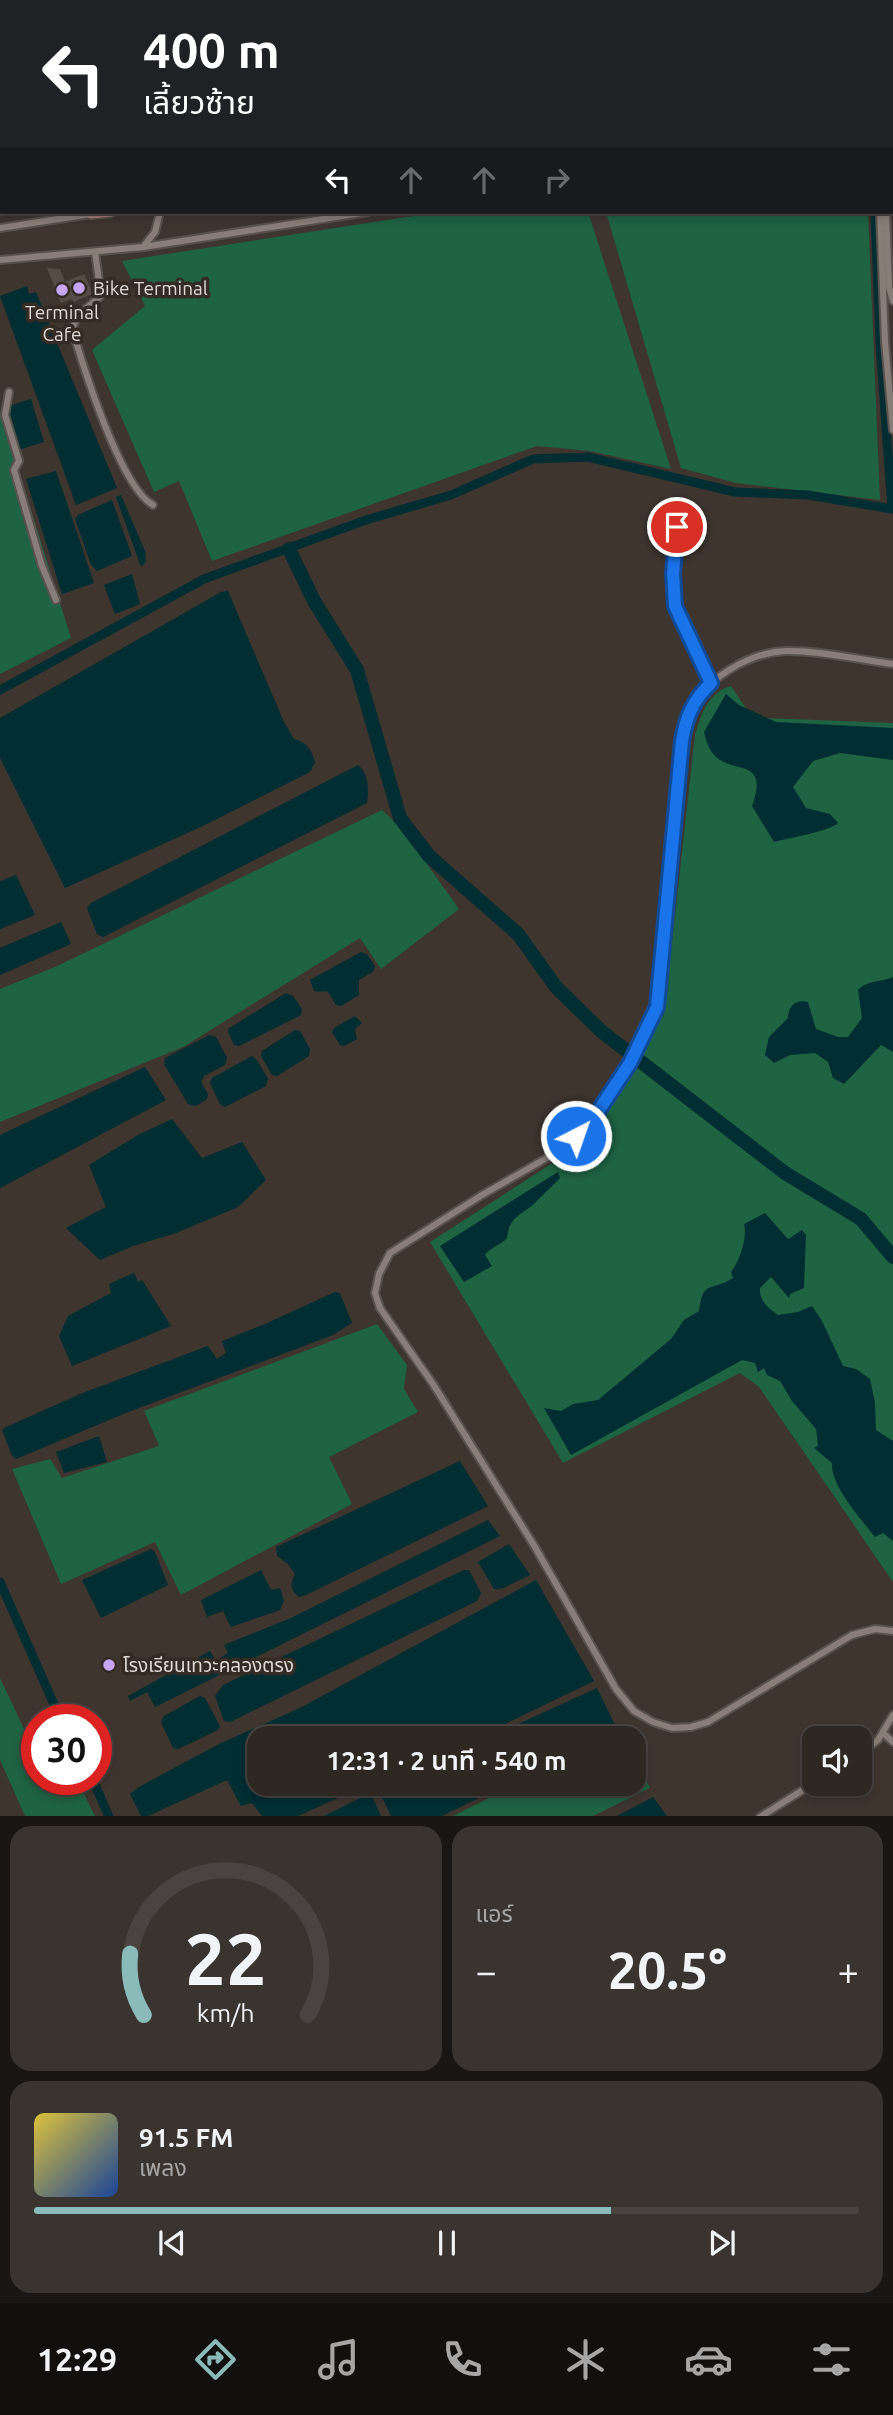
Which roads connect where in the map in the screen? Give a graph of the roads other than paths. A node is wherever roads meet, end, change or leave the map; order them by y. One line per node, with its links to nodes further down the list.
1 (91, 214): 6 (street)
2 (160, 214): 7 (street)
3 (355, 214): 7 (street)
4 (880, 214): 12 (street)
5 (886, 214): 10 (street)
6 (0, 228)
7 (143, 247): 8 (street)
8 (95, 252): 9 (street); 13 (street)
9 (0, 260)
10 (893, 301)
11 (9, 392): 15 (street)
12 (893, 430)
13 (153, 505)
14 (677, 527): 17 (street)
15 (56, 600)
16 (893, 664): 17 (street)
17 (711, 683): 18 (street)
18 (893, 1631)
19 (893, 1715): 20 (street)
20 (883, 1733): 21 (street); 22 (street)
21 (893, 1742)
22 (872, 1743)
23 (802, 1790): 24 (street)
24 (760, 1816)

